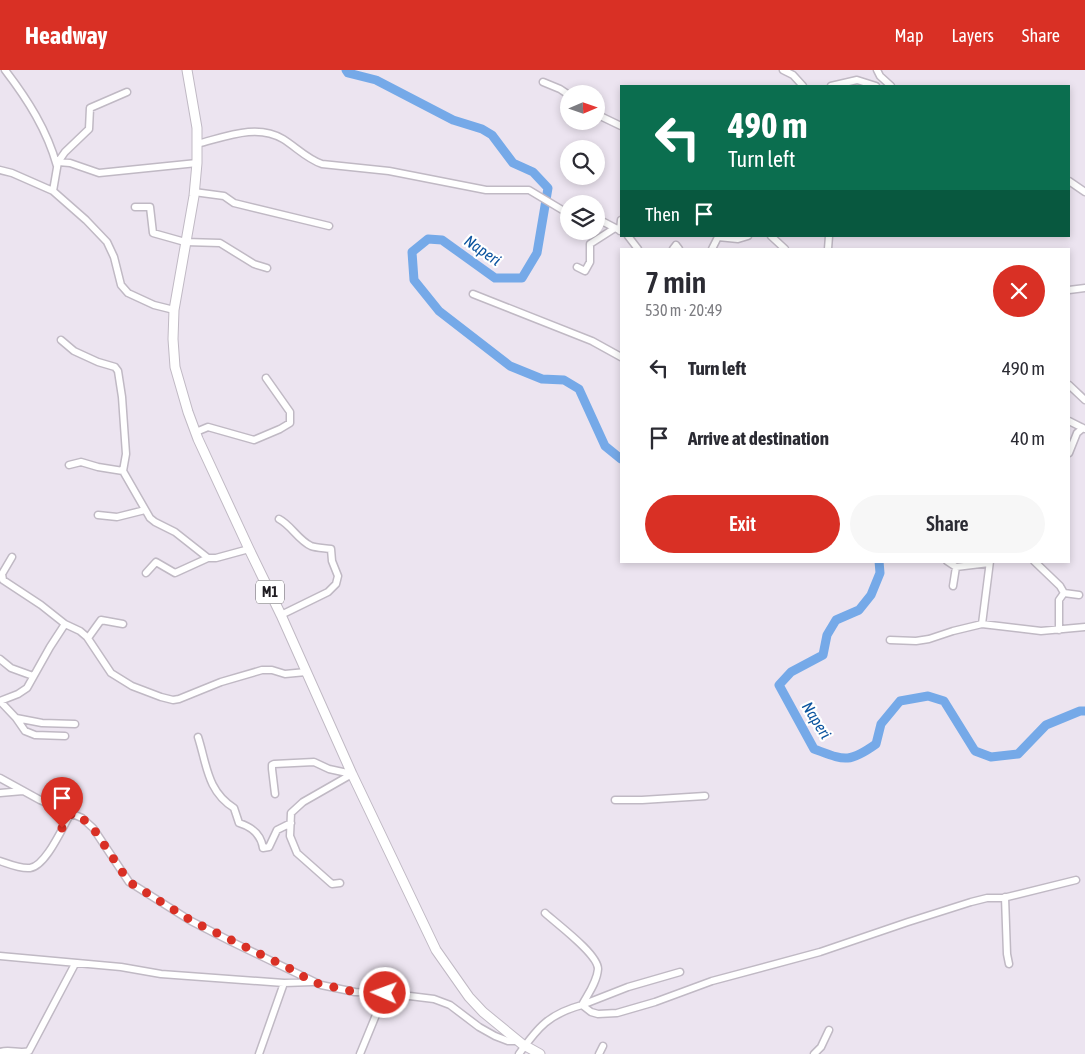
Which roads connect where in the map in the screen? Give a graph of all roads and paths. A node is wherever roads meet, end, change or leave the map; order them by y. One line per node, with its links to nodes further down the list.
1 (5, 70): 16 (street)
2 (187, 70): 14 (highway, M1)
3 (783, 70): 6 (street)
4 (876, 70): 9 (street)
5 (543, 82): 10 (street)
6 (802, 85)
7 (835, 85): 8 (street)
8 (873, 85)
9 (889, 85)
10 (560, 89)
11 (127, 92): 16 (street)
12 (605, 118): 13 (street)
13 (620, 126)
14 (197, 144): 15 (highway, M1); 23 (street)
15 (198, 163): 16 (street); 20 (highway, M1)
16 (58, 164): 19 (street)
17 (0, 170): 19 (street)
18 (1070, 182): 21 (street)
19 (54, 192): 39 (street)
20 (194, 192): 25 (street); 31 (highway, M1)
21 (1085, 192)
22 (135, 207): 31 (street)
23 (560, 208)
24 (605, 223): 26 (street)
25 (329, 226)
26 (619, 230): 34 (street)
27 (629, 237): 32 (street)
28 (718, 237): 29 (street)
29 (745, 237)
30 (772, 237): 33 (street)
31 (185, 242): 35 (street); 39 (highway, M1)
32 (637, 248)
33 (784, 248)
34 (577, 267)
35 (267, 268)
36 (1085, 288): 37 (street)
37 (1070, 290)
38 (473, 294): 41 (street)
39 (174, 310): 47 (highway, M1)
40 (61, 340): 50 (street)
41 (620, 356)
42 (266, 378): 47 (street)
43 (1070, 386): 44 (street)
44 (1085, 400)
45 (1070, 421): 46 (street)
46 (1084, 428): 48 (street)
47 (196, 432): 54 (highway, M1)
48 (1070, 450)
49 (69, 465): 50 (street)
50 (123, 471): 51 (street)
51 (145, 510): 52 (street); 56 (street)
52 (98, 515)
53 (279, 519): 67 (street)
54 (249, 549): 56 (street); 67 (highway, M1)
55 (12, 557): 63 (street)
56 (208, 558): 62 (street)
57 (950, 563): 61 (street)
58 (983, 563): 61 (street)
59 (990, 563): 70 (street)
60 (1036, 563): 65 (street)
61 (956, 567): 64 (street)
62 (146, 573)
63 (1, 576): 68 (street)
64 (953, 586)
65 (1064, 593): 66 (street); 72 (street)
66 (1079, 595)
67 (281, 614): 76 (highway, M1)
68 (65, 624): 73 (street); 77 (street)
69 (123, 624): 73 (street)
70 (982, 624): 72 (street); 74 (street)
71 (1085, 627): 72 (street)
72 (1059, 630)
73 (88, 638): 76 (street)
74 (890, 640)
75 (0, 659): 77 (street)
76 (306, 672): 83 (highway, M1)
77 (33, 676): 78 (street)
78 (0, 701): 79 (street)
79 (16, 718): 80 (street); 81 (street)
80 (75, 724)
81 (64, 736)
82 (198, 738): 91 (street)
83 (352, 774): 87 (street); 91 (street); 106 (highway, M1)
84 (0, 778): 85 (street)
85 (23, 791): 86 (street); 90 (street)
86 (0, 793)
87 (275, 794)
88 (705, 796): 89 (street)
89 (615, 800)
90 (72, 813): 92 (street); 101 (street)
91 (290, 823): 94 (street)
92 (0, 860)
93 (1076, 880): 95 (street)
94 (340, 883)
95 (1005, 897): 99 (street); 104 (street)
96 (545, 913): 104 (street)
97 (0, 956): 98 (street)
98 (75, 964): 102 (street); 108 (street)
99 (1009, 964)
100 (680, 972): 104 (street)
101 (312, 982): 102 (street); 103 (street)
102 (284, 983): 109 (street)
103 (385, 993): 106 (street); 110 (street)
104 (582, 1005): 106 (street)
105 (829, 1030): 114 (street)
106 (522, 1043): 111 (street); 112 (highway, M1)
107 (603, 1046): 113 (street)
108 (0, 1052)
109 (260, 1054)
110 (360, 1054)
111 (519, 1054)
112 (540, 1054)
113 (598, 1054)
114 (814, 1054)

